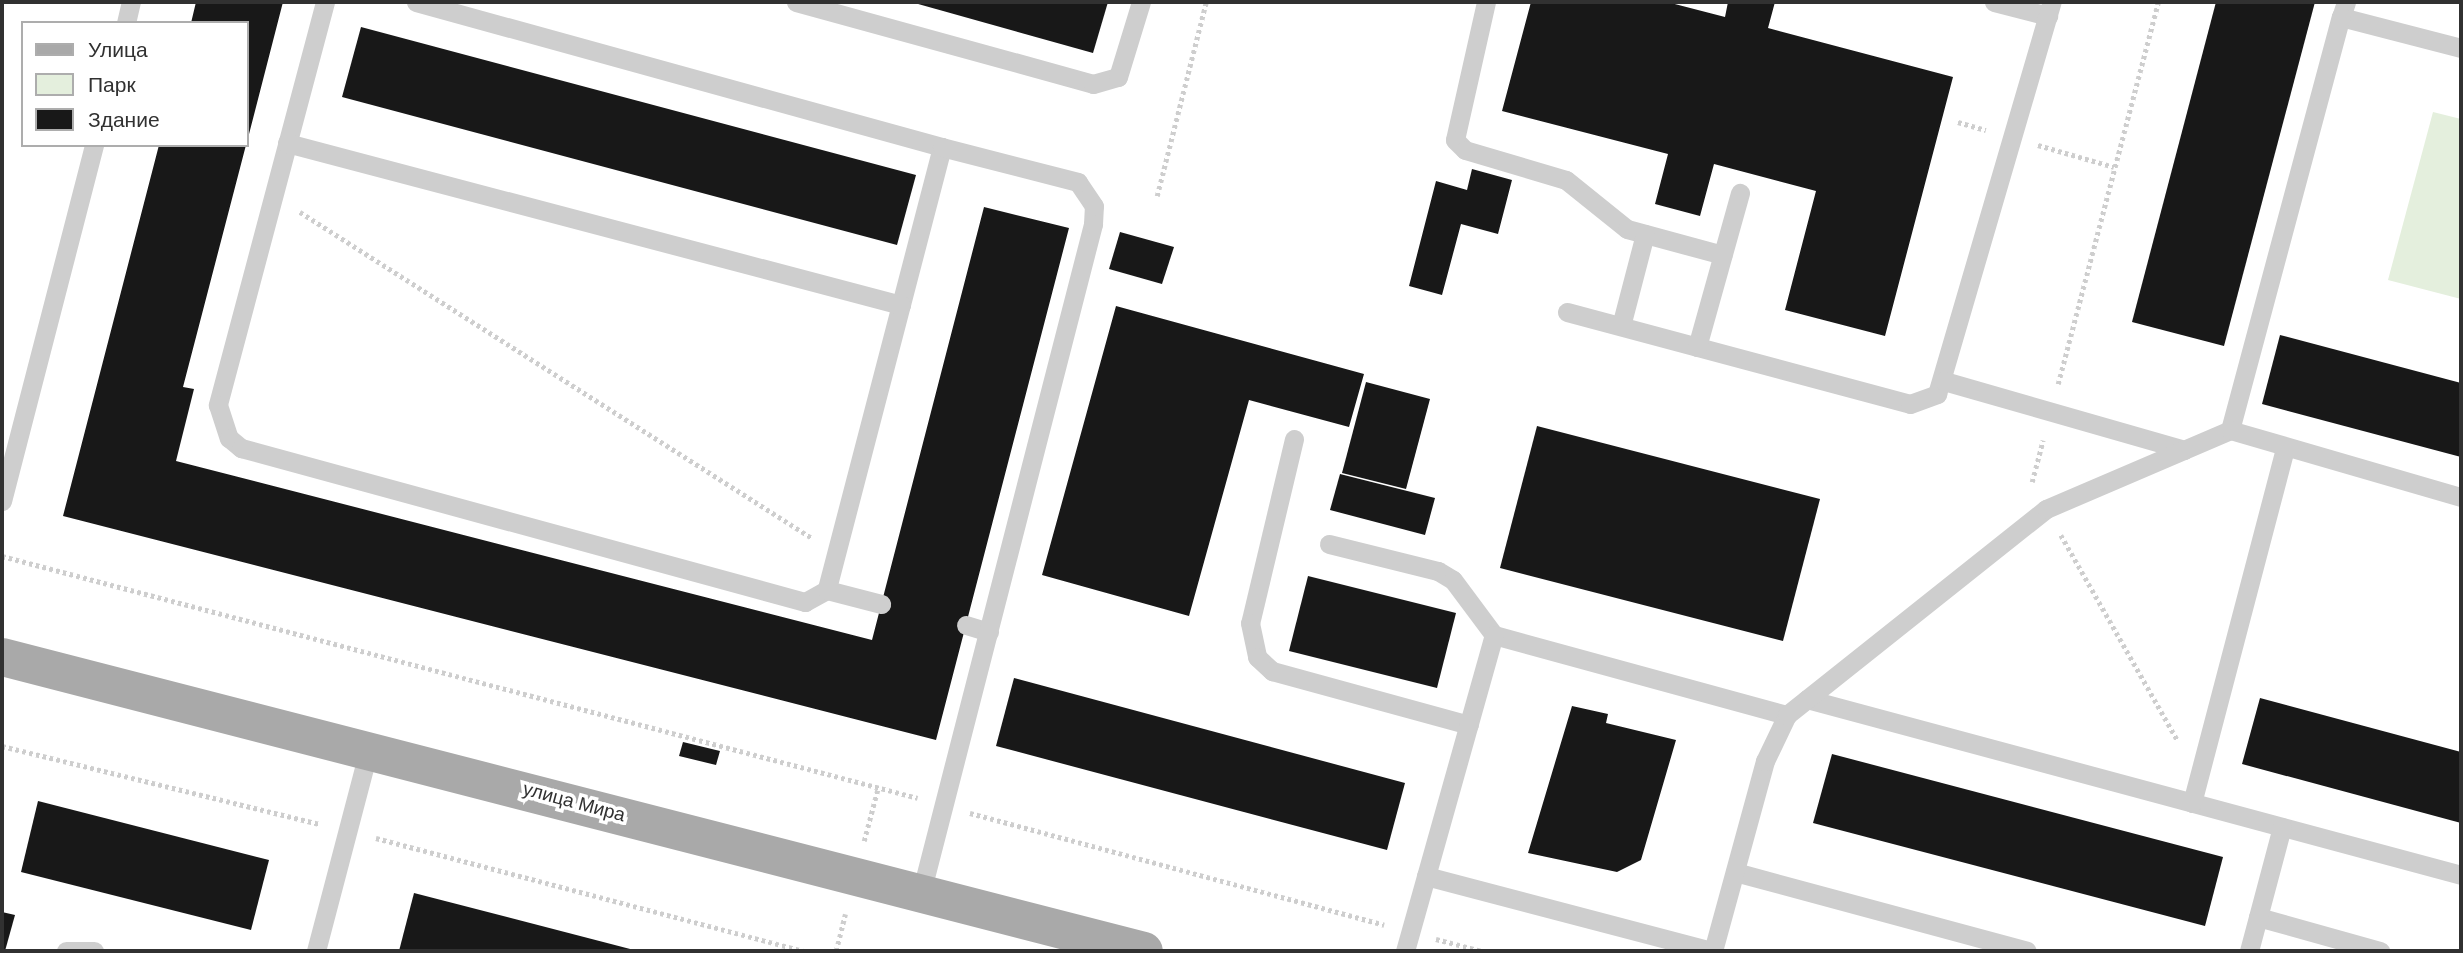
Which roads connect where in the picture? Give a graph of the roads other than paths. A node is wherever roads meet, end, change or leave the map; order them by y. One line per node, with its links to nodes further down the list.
1 (131, 2): 11 (lane)
2 (325, 2): 13 (lane)
3 (416, 2): 8 (lane)
4 (796, 2): 5 (lane)
5 (1141, 2)
6 (1486, 2): 17 (lane)
7 (1994, 2): 9 (lane)
8 (454, 7): 15 (lane)
9 (2050, 9): 23 (lane)
10 (2344, 9): 12 (lane); 24 (lane)
11 (126, 21)
12 (2461, 48)
13 (287, 143): 19 (lane); 31 (lane)
14 (93, 147): 29 (lane)
15 (943, 147): 19 (lane); 34 (lane)
16 (1740, 192): 18 (lane)
17 (1645, 234): 18 (lane); 21 (lane)
18 (1723, 255): 22 (lane)
19 (901, 305): 31 (lane)
20 (1567, 312): 21 (lane)
21 (1621, 326): 22 (lane)
22 (1698, 347): 23 (lane)
23 (1944, 381): 27 (lane)
24 (2230, 430): 26 (lane); 27 (lane)
25 (1294, 439): 39 (lane)
26 (2286, 448): 28 (lane); 41 (lane)
27 (2184, 450): 37 (lane)
28 (2461, 496)
29 (2, 501)
30 (1329, 544): 35 (lane)
31 (827, 590): 32 (lane)
32 (881, 604)
33 (966, 625): 34 (lane)
34 (989, 632): 46 (lane)
35 (1494, 635): 38 (lane); 39 (lane)
36 (2, 657): 40 (main road, улица Мира)
37 (1807, 699): 38 (lane); 41 (lane)
38 (1787, 715): 43 (lane)
39 (1469, 725): 45 (lane)
40 (369, 749): 46 (main road, улица Мира); 51 (lane)
41 (2192, 803): 42 (lane)
42 (2282, 827): 44 (lane); 47 (lane)
43 (1735, 872): 53 (lane); 54 (lane)
44 (2461, 875)
45 (1426, 876): 48 (lane); 53 (lane)
46 (921, 893): 52 (main road, улица Мира)
47 (2258, 918): 55 (lane); 56 (lane)
48 (1407, 942)
49 (66, 951): 50 (lane)
50 (94, 951)
51 (316, 951)
52 (1144, 951)
53 (1712, 951)
54 (2027, 951)
55 (2249, 951)
56 (2380, 951)

